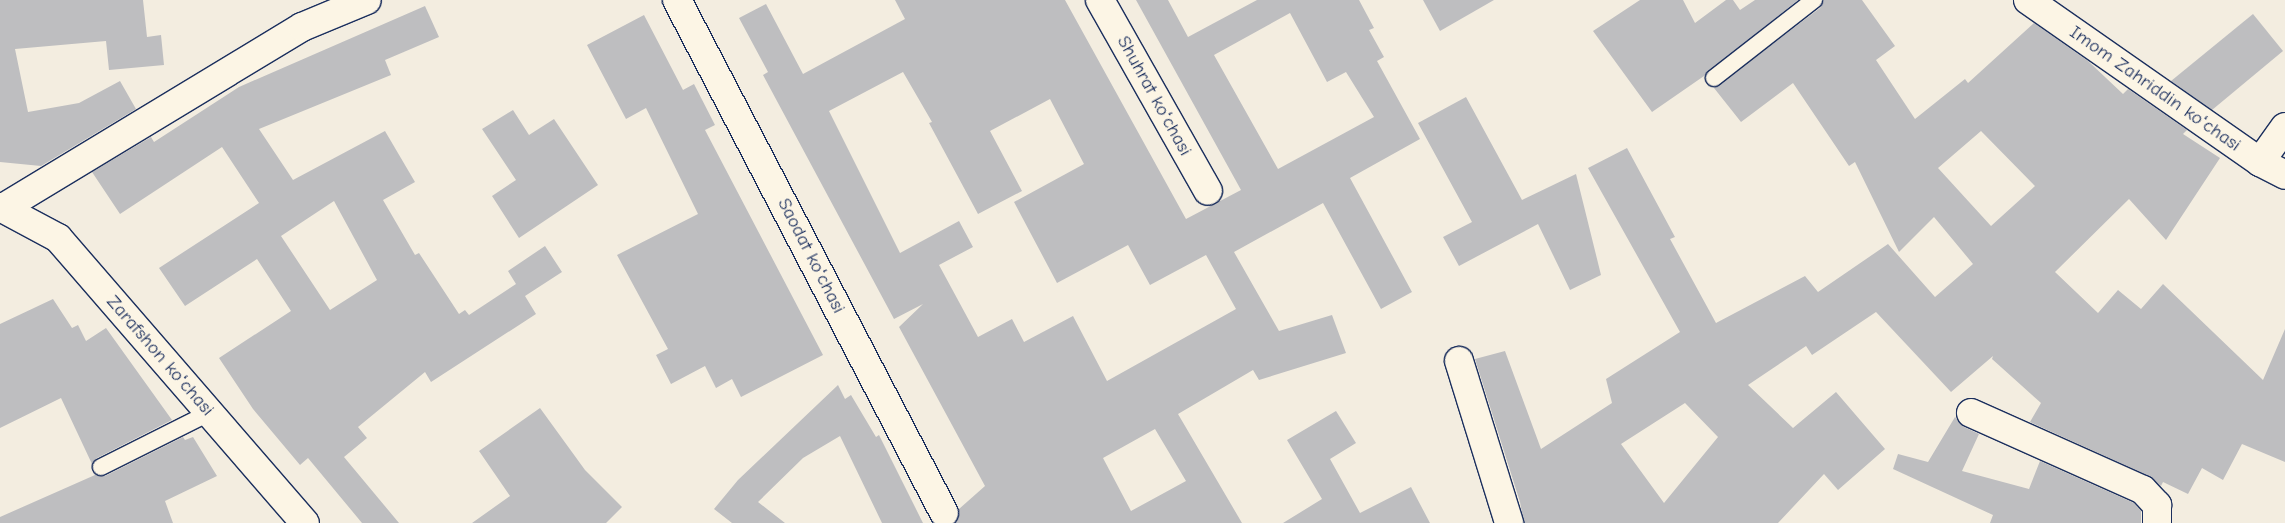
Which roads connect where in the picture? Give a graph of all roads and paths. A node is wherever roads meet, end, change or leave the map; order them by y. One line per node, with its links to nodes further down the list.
1 (367, 0): 11 (street)
2 (677, 0): 16 (street, Saodat koʻchasi)
3 (1100, 0): 10 (street, Shuhrat koʻchasi)
4 (1814, 0): 6 (lane)
5 (2028, 0): 8 (street, Imom Zahriddin koʻchasi)
6 (1714, 78)
7 (2285, 127): 8 (street)
8 (2260, 162): 9 (street, Imom Zahriddin koʻchasi)
9 (2285, 175)
10 (1208, 191)
11 (1, 207): 13 (street, Zarafshon koʻchasi)
12 (1458, 361): 18 (street)
13 (209, 412): 15 (lane); 17 (street, Zarafshon koʻchasi)
14 (1971, 413): 19 (street)
15 (101, 467)
16 (944, 513)
17 (305, 523)
18 (1509, 523)
19 (2157, 523)

